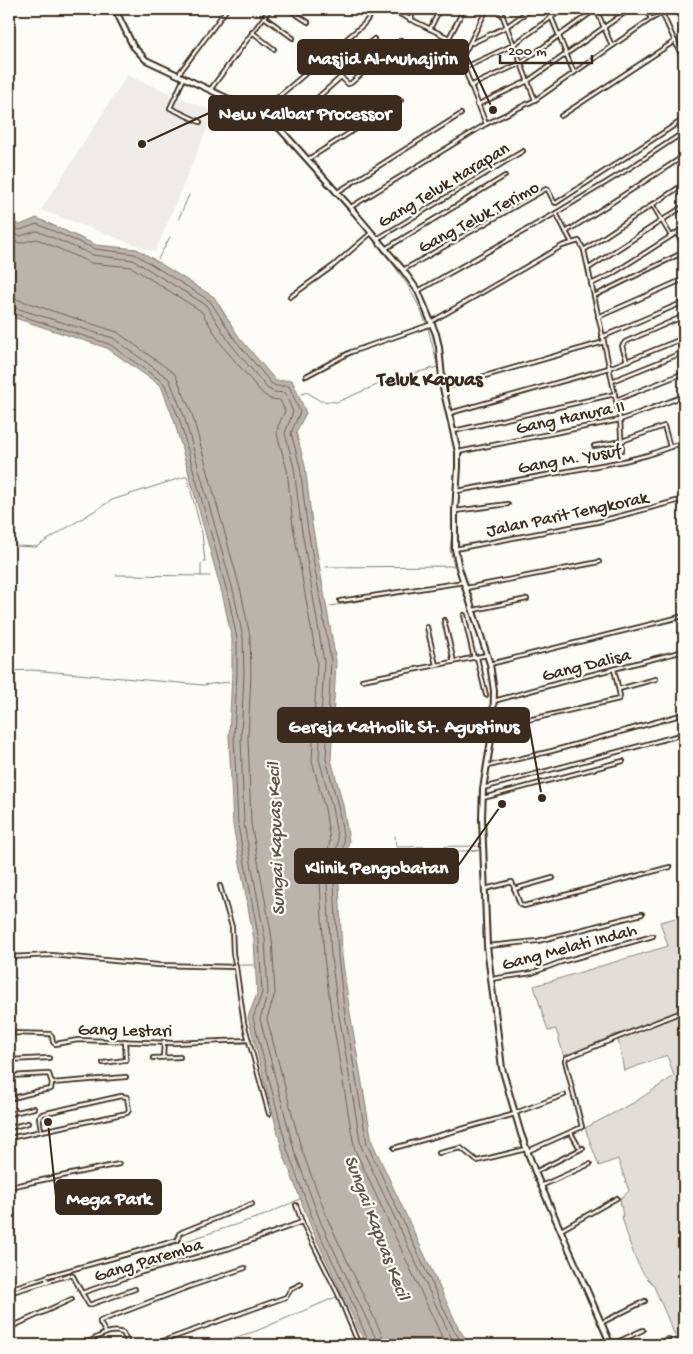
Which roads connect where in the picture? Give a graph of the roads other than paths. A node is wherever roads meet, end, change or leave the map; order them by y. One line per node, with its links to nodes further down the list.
1 (115, 9): 43 (main road)
2 (227, 9): 43 (street)
3 (270, 9): 20 (street)
4 (288, 9): 24 (street)
5 (374, 9): 52 (street)
6 (390, 9): 23 (street)
7 (415, 9): 23 (street)
8 (440, 9): 27 (street)
9 (464, 9): 27 (street)
10 (487, 9): 34 (street)
11 (500, 9): 25 (street)
12 (530, 9): 25 (street)
13 (548, 9): 21 (street)
14 (563, 9): 21 (street)
15 (596, 9): 26 (street); 29 (street)
16 (630, 9): 26 (street)
17 (646, 9): 22 (street)
18 (670, 9): 19 (street)
19 (662, 13): 22 (street); 33 (street)
20 (264, 16): 28 (street); 30 (street)
21 (551, 17): 29 (street); 35 (street)
22 (651, 19): 36 (street)
23 (410, 20): 27 (street)
24 (308, 22)
25 (506, 27): 34 (street); 35 (street)
26 (603, 27): 36 (street); 38 (street)
27 (430, 29)
28 (252, 32): 37 (street); 48 (street)
29 (558, 35): 38 (street); 40 (street)
30 (293, 38)
31 (374, 39): 44 (street)
32 (401, 40): 44 (street)
33 (675, 41): 39 (street); 54 (street)
34 (470, 43): 41 (street)
35 (513, 45): 40 (street); 41 (street)
36 (612, 46): 42 (street)
37 (274, 49)
38 (566, 55): 42 (street); 46 (street)
39 (684, 60)
40 (521, 63): 46 (street); 47 (street)
41 (464, 68): 47 (street)
42 (574, 73): 50 (street)
43 (178, 75): 45 (main road)
44 (341, 77): 58 (street)
45 (184, 78): 48 (main road); 56 (street)
46 (528, 81): 50 (street); 51 (street)
47 (470, 86): 51 (street)
48 (210, 90): 52 (main road)
49 (401, 100): 62 (street)
50 (535, 100): 57 (street)
51 (477, 104): 57 (street)
52 (259, 113): 58 (main road)
53 (461, 114): 65 (street)
54 (562, 116)
55 (684, 119): 83 (street, Gang Teluk Terimo)
56 (200, 122)
57 (486, 124): 68 (street)
58 (281, 130): 62 (main road)
59 (684, 132): 69 (street)
60 (523, 150): 76 (street, Gang Teluk Harapan)
61 (684, 156): 72 (street)
62 (307, 160): 65 (main road)
63 (505, 176): 79 (street)
64 (684, 184): 66 (street)
65 (336, 192): 68 (main road)
66 (652, 204): 70 (street); 80 (street)
67 (684, 206): 70 (street)
68 (350, 207): 73 (main road)
69 (556, 213): 72 (street); 86 (street)
70 (662, 220): 75 (street); 82 (street)
71 (684, 228): 74 (street)
72 (566, 232): 77 (street)
73 (372, 233): 76 (main road); 88 (street)
74 (677, 233): 75 (street); 78 (street)
75 (671, 236): 85 (street)
76 (376, 239): 79 (main road)
77 (572, 243): 80 (street); 92 (street)
78 (684, 246)
79 (385, 249): 83 (main road)
80 (584, 250): 82 (street)
81 (684, 252): 87 (street)
82 (589, 268): 85 (street)
83 (403, 270): 86 (main road)
84 (684, 280): 91 (street)
85 (591, 284): 87 (street)
86 (418, 291): 92 (main road)
87 (594, 296): 91 (street)
88 (290, 297)
89 (684, 302): 93 (street)
90 (684, 316): 97 (street)
91 (598, 317): 93 (street)
92 (431, 323): 100 (street); 102 (main road)
93 (602, 337): 95 (street)
94 (684, 338): 97 (street)
95 (604, 342): 98 (street); 102 (street)
96 (684, 352): 101 (street)
97 (626, 361): 98 (street)
98 (609, 368): 101 (street); 106 (street)
99 (684, 373): 105 (street)
100 (306, 376)
101 (612, 381): 103 (street)
102 (443, 388): 106 (main road)
103 (615, 394): 105 (street); 108 (street)
104 (684, 396): 107 (street, Gang Hanura II)
105 (616, 400): 107 (street)
106 (450, 413): 108 (main road)
107 (620, 420): 109 (street); 114 (street, Gang Hanura II)
108 (454, 431): 114 (main road)
109 (622, 441): 111 (street); 112 (street); 113 (street)
110 (684, 442): 112 (street, Gang M. Yusuf)
111 (594, 446)
112 (670, 447): 115 (street, Gang M. Yusuf)
113 (622, 450)
114 (458, 452): 115 (main road)
115 (457, 491): 118 (main road)
116 (684, 499): 119 (street, Jalan Parit Tengkorak)
117 (508, 504): 118 (street)
118 (455, 511): 119 (main road)
119 (455, 549): 121 (main road)
120 (599, 562): 122 (street)
121 (464, 582): 122 (main road); 124 (street)
122 (466, 588): 125 (main road)
123 (527, 599): 125 (street)
124 (340, 601)
125 (474, 610): 131 (main road)
126 (464, 615): 132 (street)
127 (684, 616): 134 (street)
128 (444, 620): 133 (street)
129 (427, 627): 135 (street)
130 (684, 651): 136 (street, Gang Dalisa)
131 (487, 655): 132 (street); 134 (main road)
132 (475, 658): 133 (street); 140 (street)
133 (454, 662): 135 (street)
134 (490, 664): 141 (main road)
135 (436, 666): 138 (street)
136 (614, 669): 139 (street); 141 (street, Gang Dalisa)
137 (656, 679): 139 (street)
138 (362, 680)
139 (619, 689): 143 (street)
140 (486, 695)
141 (494, 701): 143 (main road)
142 (684, 714): 146 (street)
143 (493, 728): 146 (main road)
144 (684, 734): 147 (street)
145 (623, 761): 148 (street)
146 (487, 766): 147 (main road)
147 (483, 788): 148 (main road)
148 (482, 798): 152 (main road)
149 (670, 866): 153 (street)
150 (554, 878): 153 (street)
151 (220, 886): 158 (street)
152 (485, 889): 153 (street); 156 (main road)
153 (514, 889)
154 (642, 914): 156 (street)
155 (653, 936): 159 (street, Gang Melati Indah)
156 (487, 946): 159 (main road)
157 (9, 957): 158 (street)
158 (236, 966): 162 (street)
159 (491, 979): 177 (main road)
160 (684, 1011): 183 (street)
161 (9, 1033): 163 (street, Gang Lestari)
162 (249, 1040): 164 (street, Gang Lestari); 179 (street)
163 (125, 1041): 164 (street, Gang Lestari); 170 (street)
164 (164, 1041): 165 (street)
165 (163, 1057): 166 (street); 168 (street)
166 (180, 1057)
167 (49, 1058): 169 (street)
168 (153, 1058)
169 (9, 1060)
170 (103, 1062)
171 (9, 1076): 173 (street)
172 (126, 1077): 173 (street)
173 (52, 1084): 175 (street)
174 (564, 1094): 177 (street)
175 (9, 1099)
176 (34, 1108): 178 (street)
177 (515, 1113): 186 (street); 188 (main road)
178 (9, 1114)
179 (269, 1114)
180 (28, 1123): 181 (street)
181 (9, 1128)
182 (41, 1130): 182 (street); 184 (street)
183 (571, 1133): 185 (street); 188 (street)
184 (9, 1138)
185 (579, 1147)
186 (394, 1148)
187 (583, 1148): 192 (street)
188 (527, 1150): 189 (street); 192 (main road)
189 (439, 1153)
190 (119, 1164): 194 (street)
191 (590, 1164): 193 (street)
192 (535, 1172): 193 (main road)
193 (541, 1186): 199 (main road)
194 (9, 1187)
195 (617, 1198): 199 (street)
196 (252, 1204): 201 (street)
197 (296, 1205): 198 (street)
198 (302, 1222): 205 (street, Gang Paremba); 216 (street)
199 (561, 1230): 208 (main road)
200 (245, 1268): 211 (street)
201 (47, 1279): 204 (street); 205 (street, Gang Paremba)
202 (301, 1284): 215 (street)
203 (135, 1289): 205 (street)
204 (9, 1291)
205 (82, 1293)
206 (72, 1299): 209 (street)
207 (645, 1301): 208 (street)
208 (601, 1323): 217 (main road)
209 (9, 1328)
210 (643, 1330): 217 (street)
211 (106, 1334): 213 (street); 214 (street)
212 (668, 1339): 218 (street)
213 (83, 1345)
214 (129, 1345)
215 (152, 1345)
216 (359, 1345)
217 (611, 1345)
218 (653, 1345)

